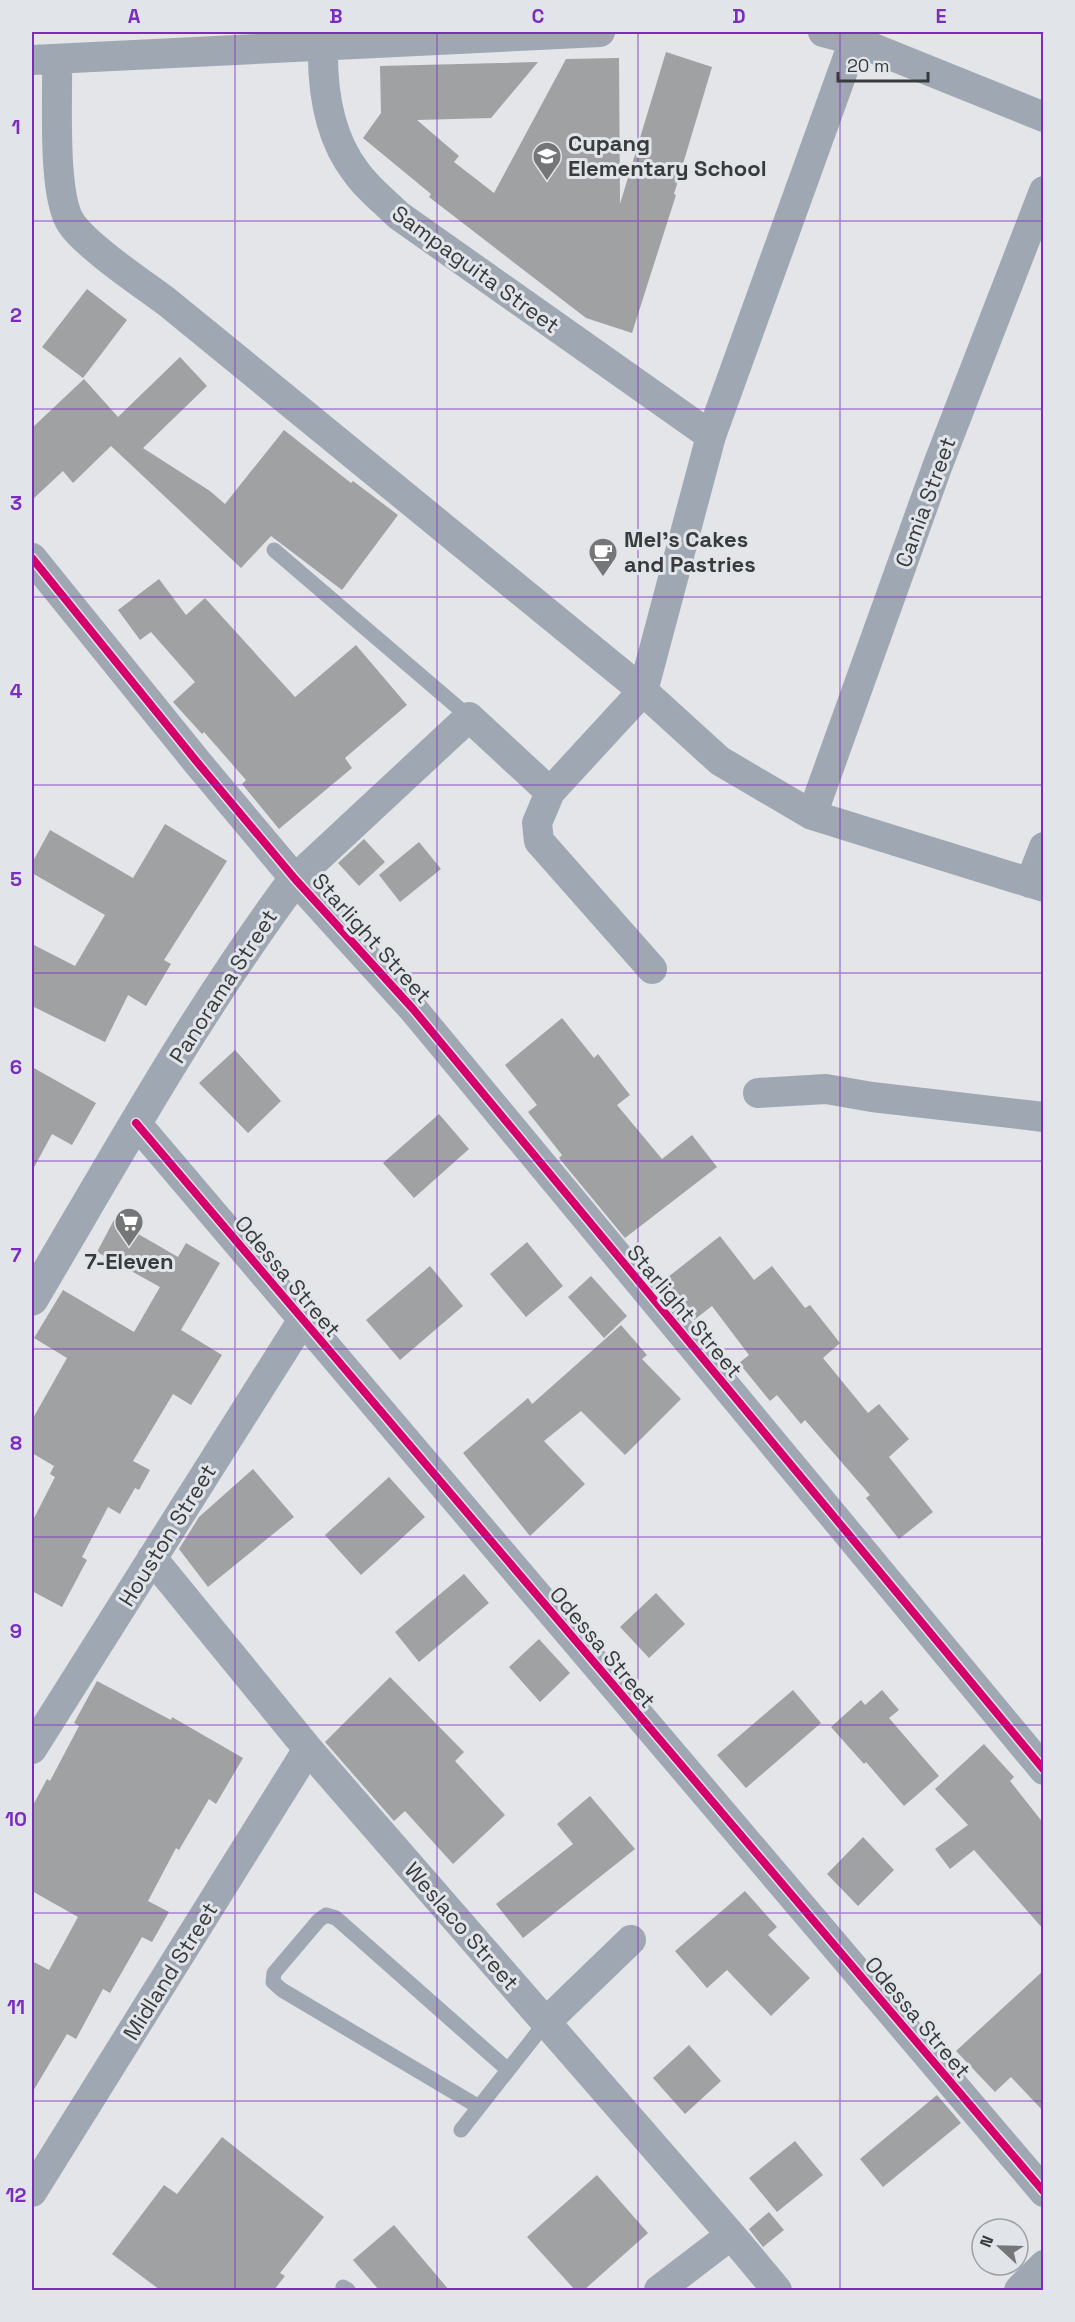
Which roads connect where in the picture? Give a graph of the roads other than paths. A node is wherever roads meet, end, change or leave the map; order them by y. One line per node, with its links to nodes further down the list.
1 (600, 32): 4 (street)
2 (823, 32): 3 (street)
3 (855, 36): 6 (street); 8 (street)
4 (323, 45): 5 (street); 8 (street, Sampaguita Street)
5 (44, 60): 11 (street)
6 (1044, 117)
7 (1044, 191): 14 (street, Camia Street)
8 (711, 436): 11 (street)
9 (274, 549): 12 (lane)
10 (32, 558): 16 (street, Starlight Street)
11 (643, 691): 13 (street); 14 (street)
12 (469, 717): 13 (street); 16 (street, Panorama Street)
13 (550, 792): 18 (street)
14 (812, 815): 17 (street)
15 (1044, 847): 17 (street)
16 (295, 879): 21 (street, Panorama Street); 27 (street, Starlight Street)
17 (1037, 885)
18 (652, 969)
19 (758, 1093): 20 (street)
20 (1044, 1117)
21 (136, 1123): 22 (street, Panorama Street); 23 (street, Odessa Street)
22 (32, 1299)
23 (302, 1321): 24 (street, Houston Street); 34 (street, Odessa Street)
24 (152, 1558): 25 (street, Houston Street); 26 (street, Weslaco Street)
25 (32, 1749)
26 (308, 1749): 29 (street, Weslaco Street); 33 (street, Midland Street)
27 (1044, 1770)
28 (631, 1940): 29 (street)
29 (546, 2022): 30 (lane); 35 (street, Weslaco Street)
30 (508, 2070): 31 (lane); 31 (lane)
31 (479, 2107): 32 (lane)
32 (460, 2130)
33 (32, 2192)
34 (1044, 2192)
35 (731, 2235): 37 (street); 38 (street, Weslaco Street)
36 (1044, 2265): 39 (street)
37 (659, 2290)
38 (777, 2290)
39 (1019, 2290)

